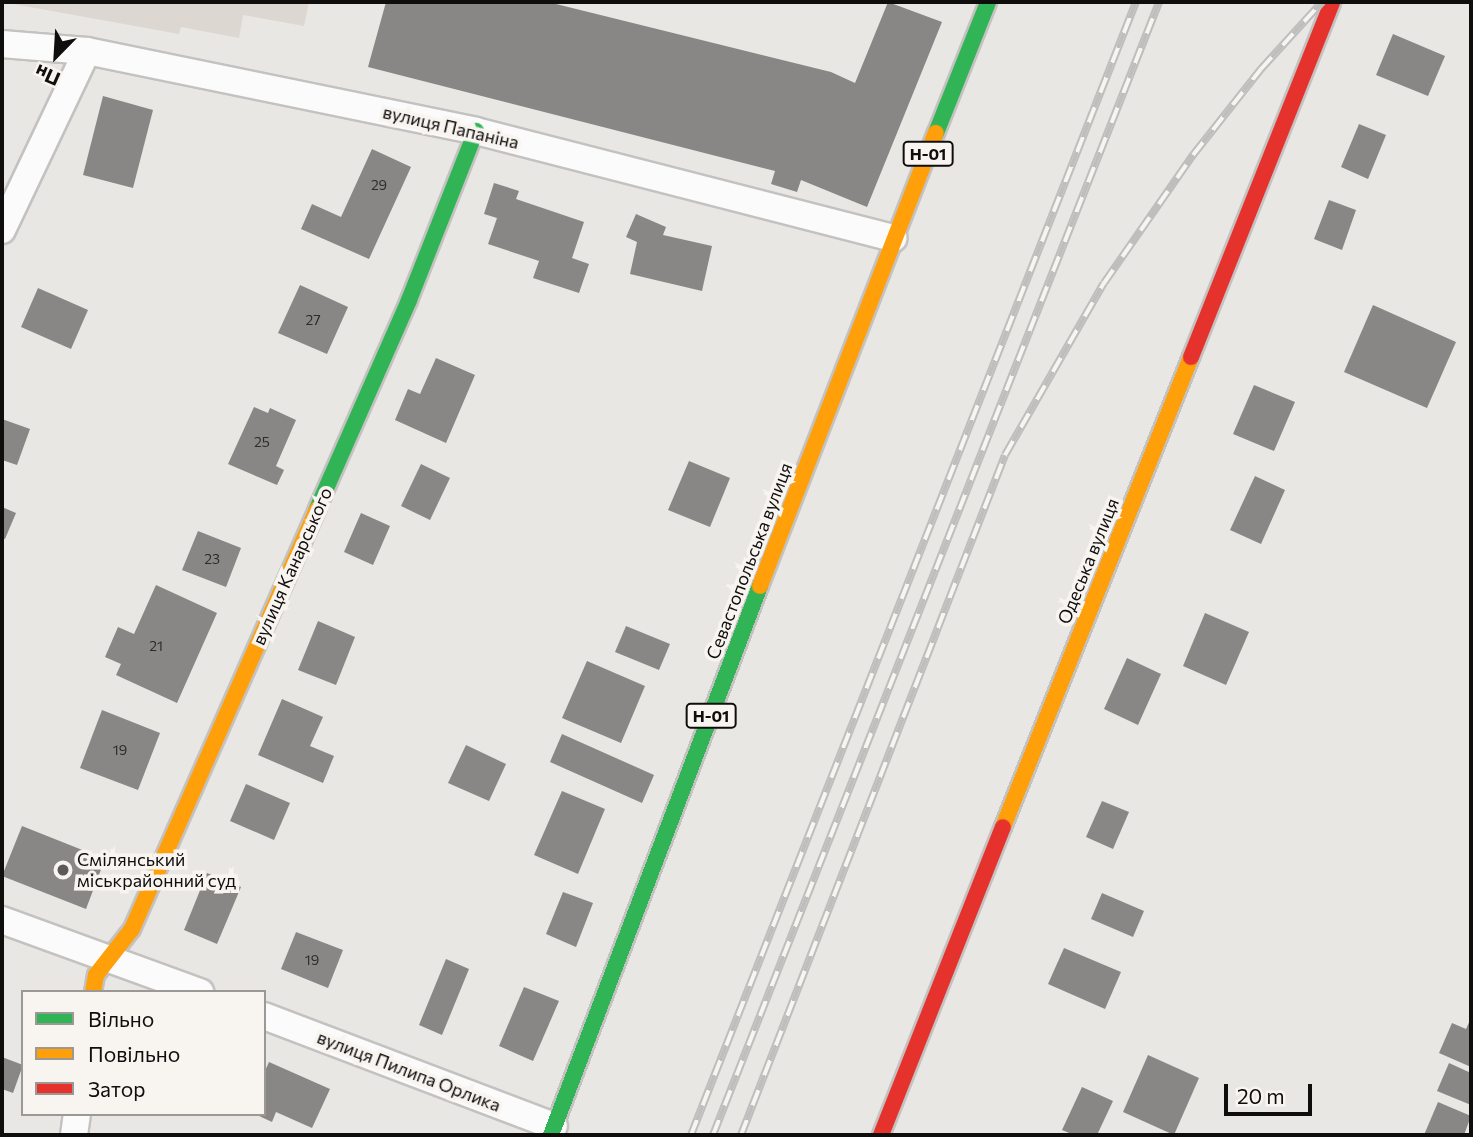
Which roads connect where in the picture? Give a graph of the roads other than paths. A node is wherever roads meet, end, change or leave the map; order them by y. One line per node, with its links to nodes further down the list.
1 (988, 2): 7 (street, Севастопольська вулиця / Н-01)
2 (1332, 2): 16 (street, Одеська вулиця)
3 (2, 44): 4 (street, вулиця Папаніна)
4 (86, 51): 5 (street, вулиця Папаніна); 6 (street)
5 (476, 131): 7 (street, вулиця Папаніна); 9 (street, вулиця Канарського)
6 (2, 230)
7 (894, 238): 14 (street, Севастопольська вулиця / Н-01)
8 (2, 920): 9 (street)
9 (110, 957): 10 (street, вулиця Канарського); 11 (street)
10 (93, 990)
11 (195, 990)
12 (266, 1017): 14 (street, вулиця Пилипа Орлика)
13 (77, 1116): 15 (street)
14 (553, 1131)
15 (74, 1135)
16 (881, 1135)

